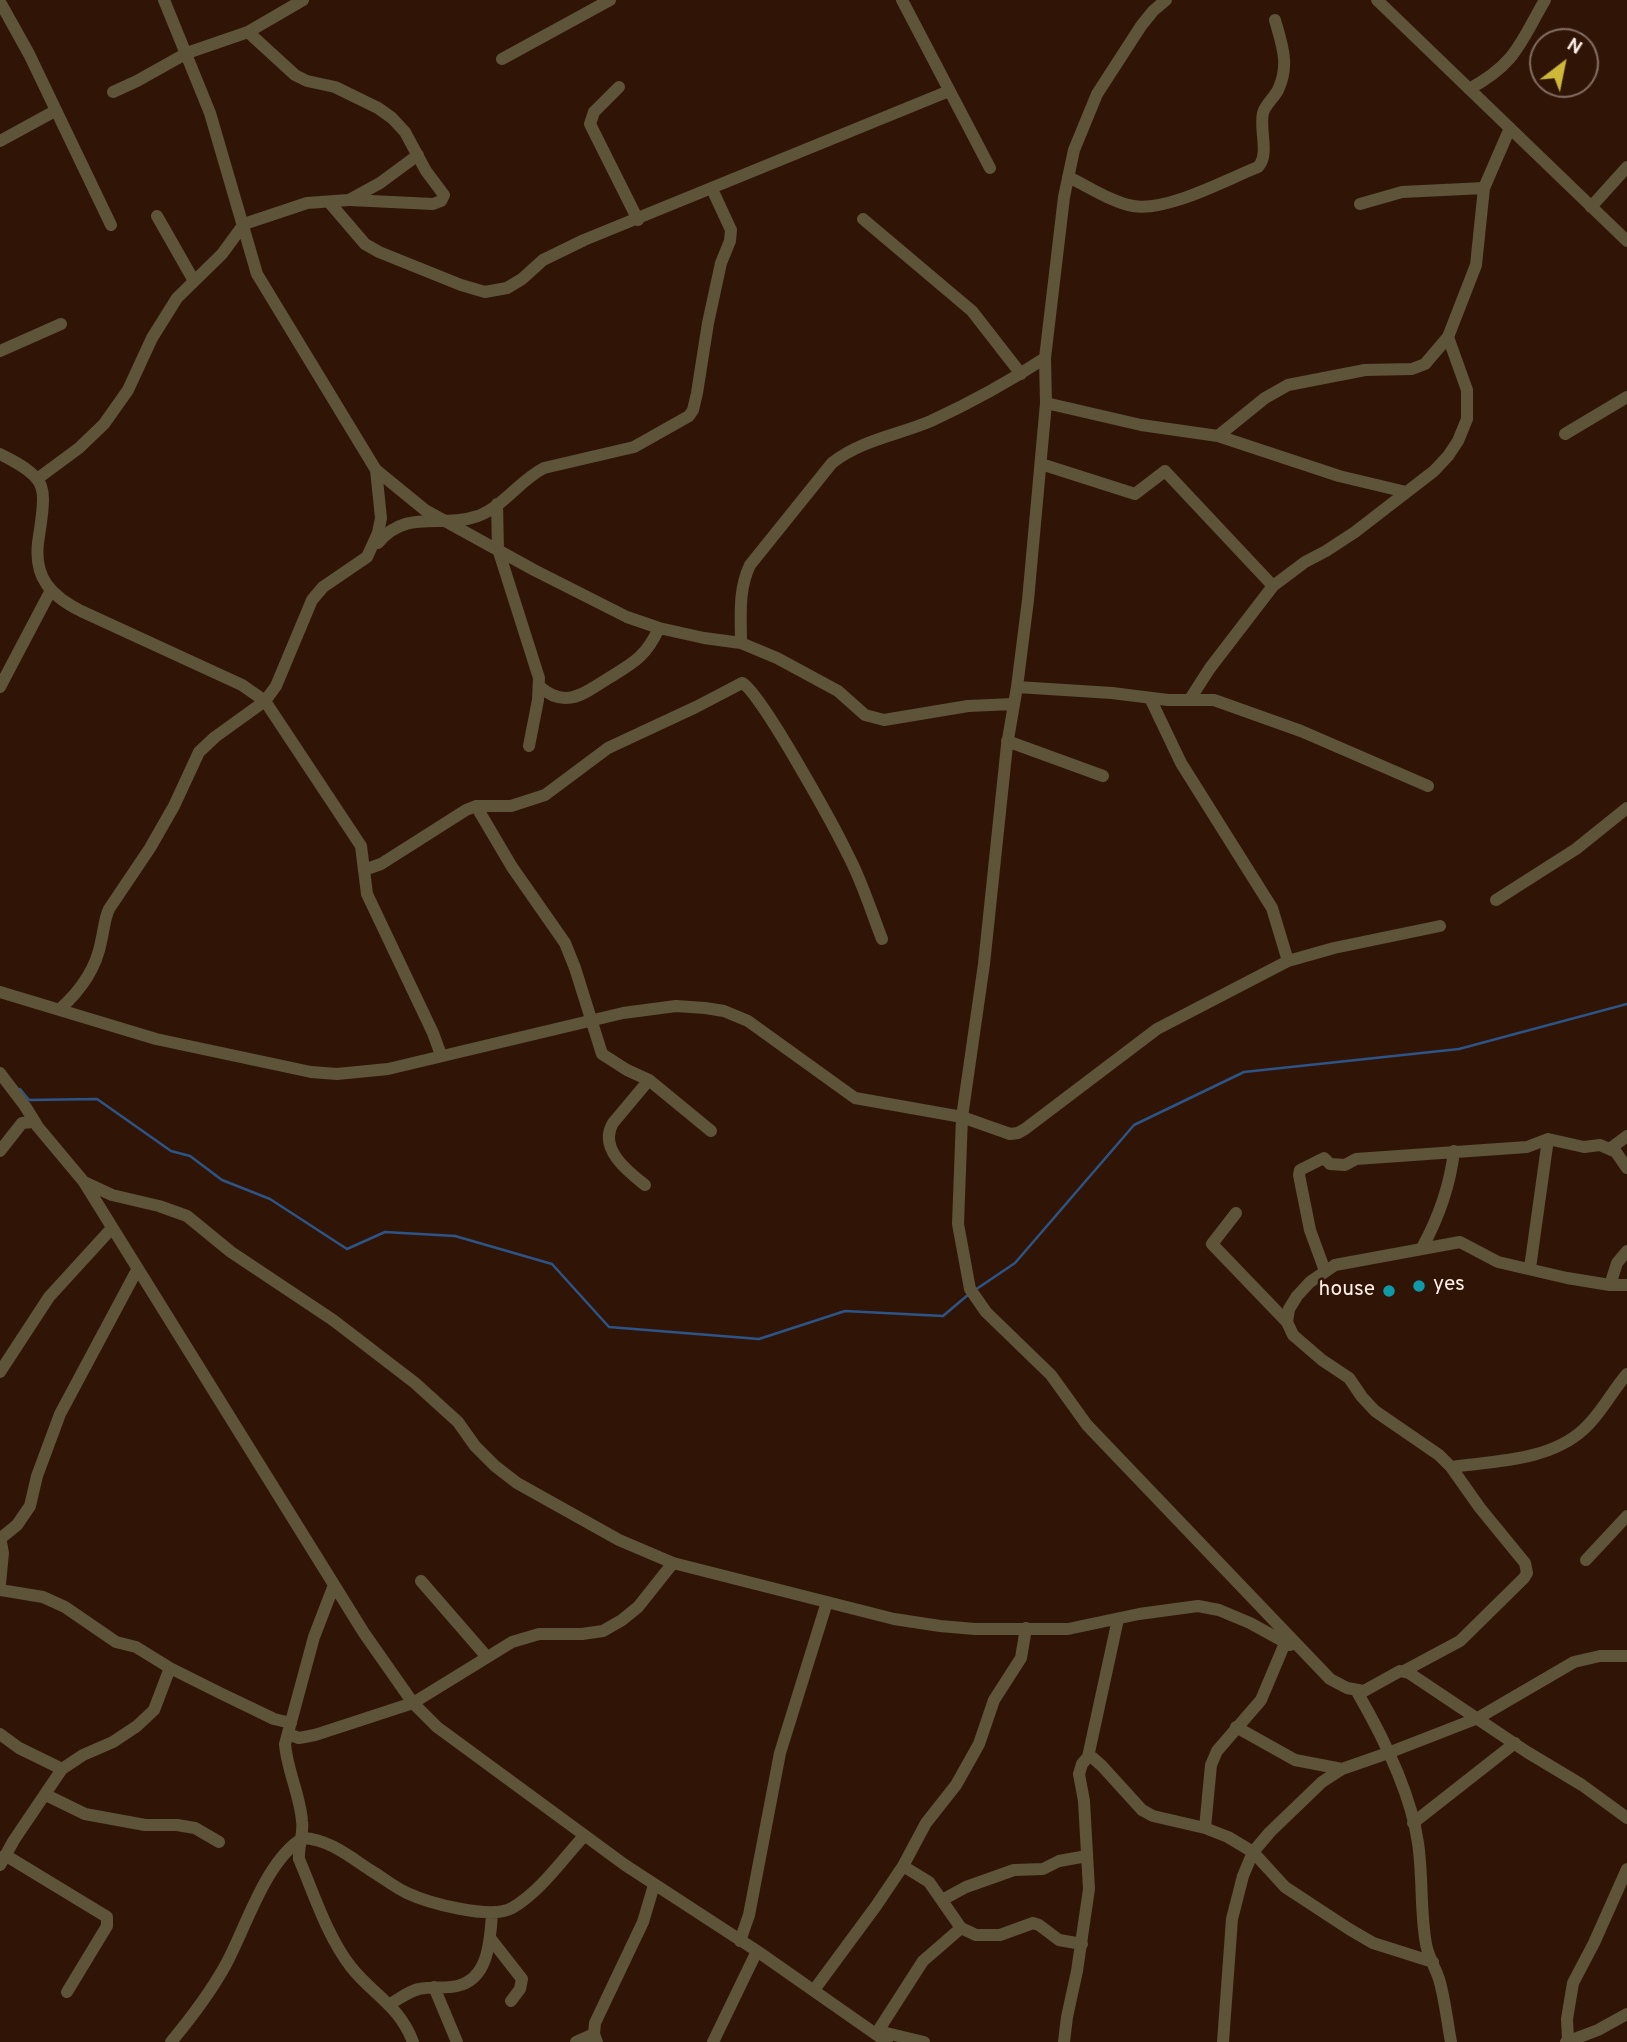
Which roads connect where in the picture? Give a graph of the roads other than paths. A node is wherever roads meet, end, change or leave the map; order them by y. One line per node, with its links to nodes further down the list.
1 (164, 0): 11 (street)
2 (303, 0): 10 (street)
3 (610, 0): 12 (street)
4 (902, 0): 15 (street)
5 (1166, 0): 23 (street)
6 (1377, 0): 14 (street)
7 (1545, 0): 14 (street)
8 (0, 2): 17 (street)
9 (1275, 20): 23 (street)
10 (248, 32): 11 (street); 20 (street)
11 (187, 53): 16 (street); 33 (street)
12 (502, 59)
13 (619, 87): 32 (street)
14 (1469, 89): 18 (street)
15 (949, 91): 22 (street); 25 (street)
16 (113, 92)
17 (55, 111): 19 (street); 34 (street)
18 (1510, 128): 24 (street); 29 (street)
19 (0, 141)
20 (418, 155): 26 (street); 26 (street)
21 (1627, 167): 29 (street)
22 (990, 168)
23 (1068, 177): 40 (street)
24 (1484, 188): 28 (street); 38 (street)
25 (712, 189): 32 (street); 51 (street)
26 (349, 200): 27 (street)
27 (329, 202): 32 (street); 33 (street)
28 (1360, 204)
29 (1591, 207): 35 (street)
30 (157, 216): 36 (street)
31 (863, 219): 41 (street)
32 (638, 220)
33 (244, 224): 36 (street); 48 (street)
34 (111, 225)
35 (1627, 241)
36 (194, 281): 49 (street)
37 (61, 324): 39 (street)
38 (1448, 337): 45 (street); 50 (street)
39 (0, 351)
40 (1045, 358): 41 (street); 43 (street)
41 (1021, 374): 58 (street)
42 (1627, 397): 44 (street)
43 (1046, 403): 45 (street); 47 (street)
44 (1565, 434)
45 (1218, 436): 50 (street)
46 (0, 454): 49 (street)
47 (1041, 464): 55 (street); 61 (street)
48 (376, 470): 52 (street); 54 (street)
49 (37, 479): 56 (street)
50 (1406, 492): 55 (street)
51 (497, 504): 52 (street); 53 (street)
52 (449, 523): 53 (street); 54 (street)
53 (498, 549): 57 (street); 59 (street)
54 (367, 557): 64 (street)
55 (1273, 586): 63 (street)
56 (50, 592): 60 (street); 64 (street)
57 (659, 628): 58 (street); 59 (street)
58 (741, 643): 65 (street)
59 (539, 686): 67 (street)
60 (0, 687)
61 (1017, 687): 62 (street); 65 (street)
62 (1150, 698): 63 (street); 76 (street)
63 (1189, 699): 69 (street)
64 (265, 701): 72 (street); 78 (street)
65 (1013, 704): 66 (street)
66 (1007, 741): 68 (street); 83 (street)
67 (529, 746)
68 (1102, 776)
69 (1428, 786)
70 (476, 806): 72 (street); 75 (street); 79 (street)
71 (1627, 808): 73 (street)
72 (364, 870): 80 (street)
73 (1496, 900)
74 (1440, 926): 76 (street)
75 (882, 939)
76 (1288, 961): 83 (street)
77 (0, 992): 78 (street)
78 (60, 1009): 80 (street)
79 (592, 1021): 80 (street); 82 (street); 83 (street)
80 (440, 1055)
81 (0, 1073): 84 (street)
82 (649, 1080): 85 (street); 93 (street)
83 (961, 1117): 119 (street)
84 (34, 1122): 90 (street); 92 (street)
85 (711, 1131)
86 (1627, 1136): 88 (street)
87 (1548, 1139): 88 (street); 89 (street); 98 (street)
88 (1611, 1148): 91 (street)
89 (1454, 1151): 96 (street); 100 (street)
90 (0, 1152)
91 (1627, 1168)
92 (84, 1182): 95 (street); 110 (street)
93 (645, 1185)
94 (1236, 1213): 103 (street)
95 (112, 1228): 99 (street); 104 (street)
96 (1422, 1248): 98 (street); 100 (street)
97 (1627, 1251): 101 (street)
98 (1530, 1268): 101 (street)
99 (137, 1270): 108 (street); 113 (street)
100 (1325, 1271): 103 (street)
101 (1611, 1284): 102 (street)
102 (1627, 1285)
103 (1287, 1322): 106 (street)
104 (0, 1372)
105 (1627, 1374): 106 (street)
106 (1451, 1467): 123 (street)
107 (1627, 1516): 109 (street)
108 (0, 1537): 112 (street)
109 (1586, 1560)
110 (673, 1563): 115 (street); 121 (street)
111 (421, 1581): 121 (street)
112 (0, 1584)
113 (334, 1585): 125 (street); 130 (street)
114 (0, 1590): 122 (street)
115 (827, 1602): 117 (street); 153 (street)
116 (1118, 1619): 117 (street); 118 (street); 133 (street)
117 (1026, 1628): 146 (street)
118 (1285, 1643): 119 (street); 128 (street)
119 (1300, 1650): 124 (street)
120 (1627, 1656): 126 (street)
121 (487, 1657): 125 (street)
122 (170, 1668): 127 (street); 134 (street)
123 (1404, 1671): 124 (street); 126 (street)
124 (1356, 1690): 132 (street)
125 (413, 1703): 130 (street); 140 (street)
126 (1478, 1718): 131 (street); 132 (street)
127 (274, 1719): 130 (street); 130 (street)
128 (1236, 1727): 135 (street); 139 (street)
129 (0, 1734): 134 (street)
130 (288, 1734): 141 (street)
131 (1515, 1743): 137 (street); 138 (street)
132 (1388, 1753): 135 (street); 138 (street)
133 (1088, 1758): 139 (street); 144 (street)
134 (62, 1769): 136 (street)
135 (1342, 1769): 143 (street)
136 (46, 1795): 142 (street); 145 (street)
137 (1627, 1818)
138 (1413, 1823): 156 (street)
139 (1205, 1828): 143 (street)
140 (584, 1836): 148 (street); 150 (street)
141 (303, 1838): 150 (street); 161 (street); 166 (street)
142 (219, 1842)
143 (1253, 1852): 156 (street); 174 (street)
144 (1087, 1856): 149 (street); 154 (street)
145 (2, 1860): 159 (street)
146 (903, 1866): 149 (street); 158 (street)
147 (1627, 1869): 165 (street)
148 (654, 1885): 153 (street); 164 (street)
149 (942, 1900): 151 (street)
150 (492, 1914): 152 (street)
151 (961, 1928): 154 (street); 163 (street)
152 (490, 1938): 157 (street); 160 (street)
153 (740, 1941): 155 (street)
154 (1082, 1944): 173 (street)
155 (757, 1951): 158 (street); 170 (street)
156 (1433, 1962): 175 (street)
157 (434, 1987): 161 (street); 168 (street)
158 (814, 1990): 163 (street)
159 (67, 1992)
160 (510, 2001)
161 (390, 2004): 167 (street)
162 (1624, 2020): 165 (street)
163 (876, 2032): 171 (street); 172 (street)
164 (595, 2038): 169 (street)
165 (1567, 2041)
166 (171, 2042)
167 (413, 2042)
168 (457, 2042)
169 (576, 2042)
170 (713, 2042)
171 (887, 2042)
172 (924, 2042)
173 (1064, 2042)
174 (1223, 2042)
175 (1451, 2042)

